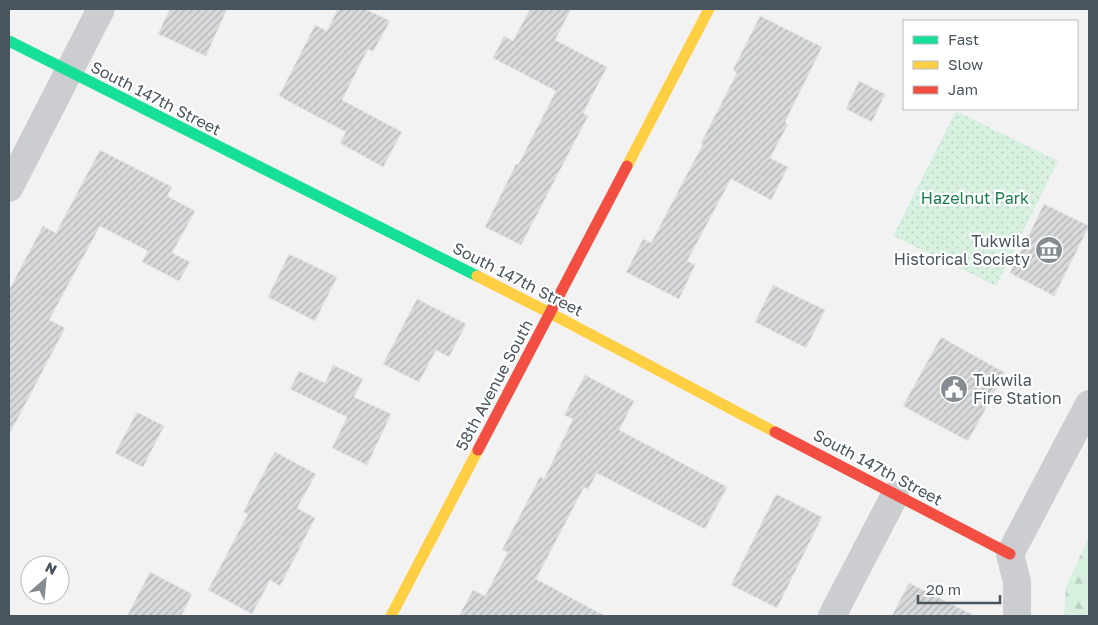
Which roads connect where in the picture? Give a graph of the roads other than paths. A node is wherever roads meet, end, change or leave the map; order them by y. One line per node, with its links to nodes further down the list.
1 (101, 9): 4 (street)
2 (709, 9): 6 (street, 58th Avenue South)
3 (9, 41): 4 (street, South 147th Street)
4 (68, 72): 5 (street); 6 (street, South 147th Street)
5 (9, 188)
6 (550, 313): 8 (street, South 147th Street); 10 (street, 58th Avenue South)
7 (1089, 404): 9 (street)
8 (895, 495): 9 (street, South 147th Street); 11 (street)
9 (1010, 554): 12 (street)
10 (391, 616)
11 (832, 616)
12 (1017, 616)

